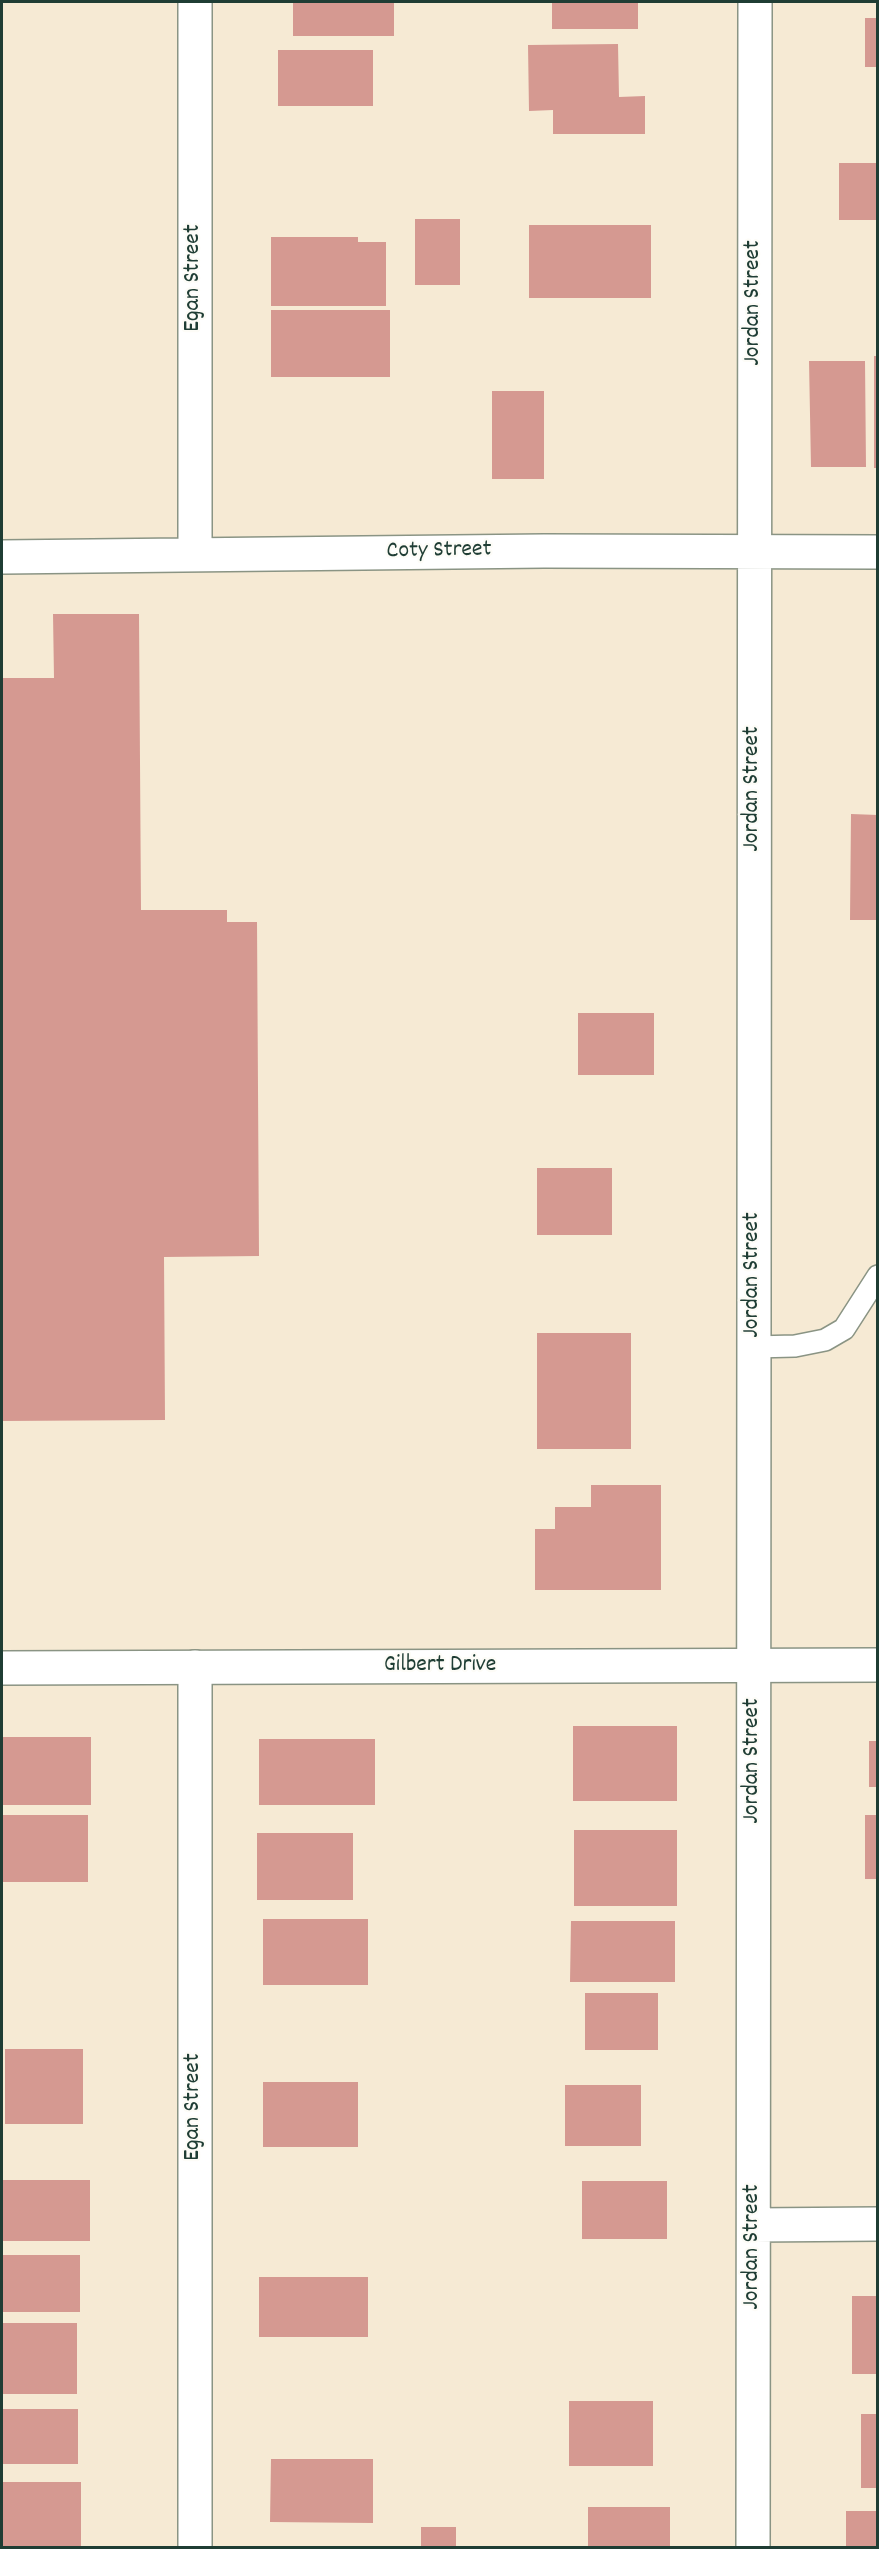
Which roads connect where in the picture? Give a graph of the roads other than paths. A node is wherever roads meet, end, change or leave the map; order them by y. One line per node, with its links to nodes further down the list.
1 (195, 2): 5 (street, Egan Street)
2 (755, 2): 3 (street, Jordan Street)
3 (754, 552): 4 (street, Coty Street); 5 (street, Coty Street); 8 (street, Jordan Street)
4 (878, 552)
5 (195, 554): 6 (street, Coty Street)
6 (2, 556)
7 (878, 1276): 8 (lane)
8 (754, 1347): 10 (street, Jordan Street)
9 (878, 1665): 10 (street, Gilbert Drive)
10 (754, 1666): 11 (street, Gilbert Drive); 14 (street, Jordan Street)
11 (195, 1667): 12 (street, Gilbert Drive); 15 (street, Egan Street)
12 (2, 1668)
13 (878, 2224): 14 (street)
14 (754, 2225): 16 (street, Jordan Street)
15 (195, 2547)
16 (753, 2547)

